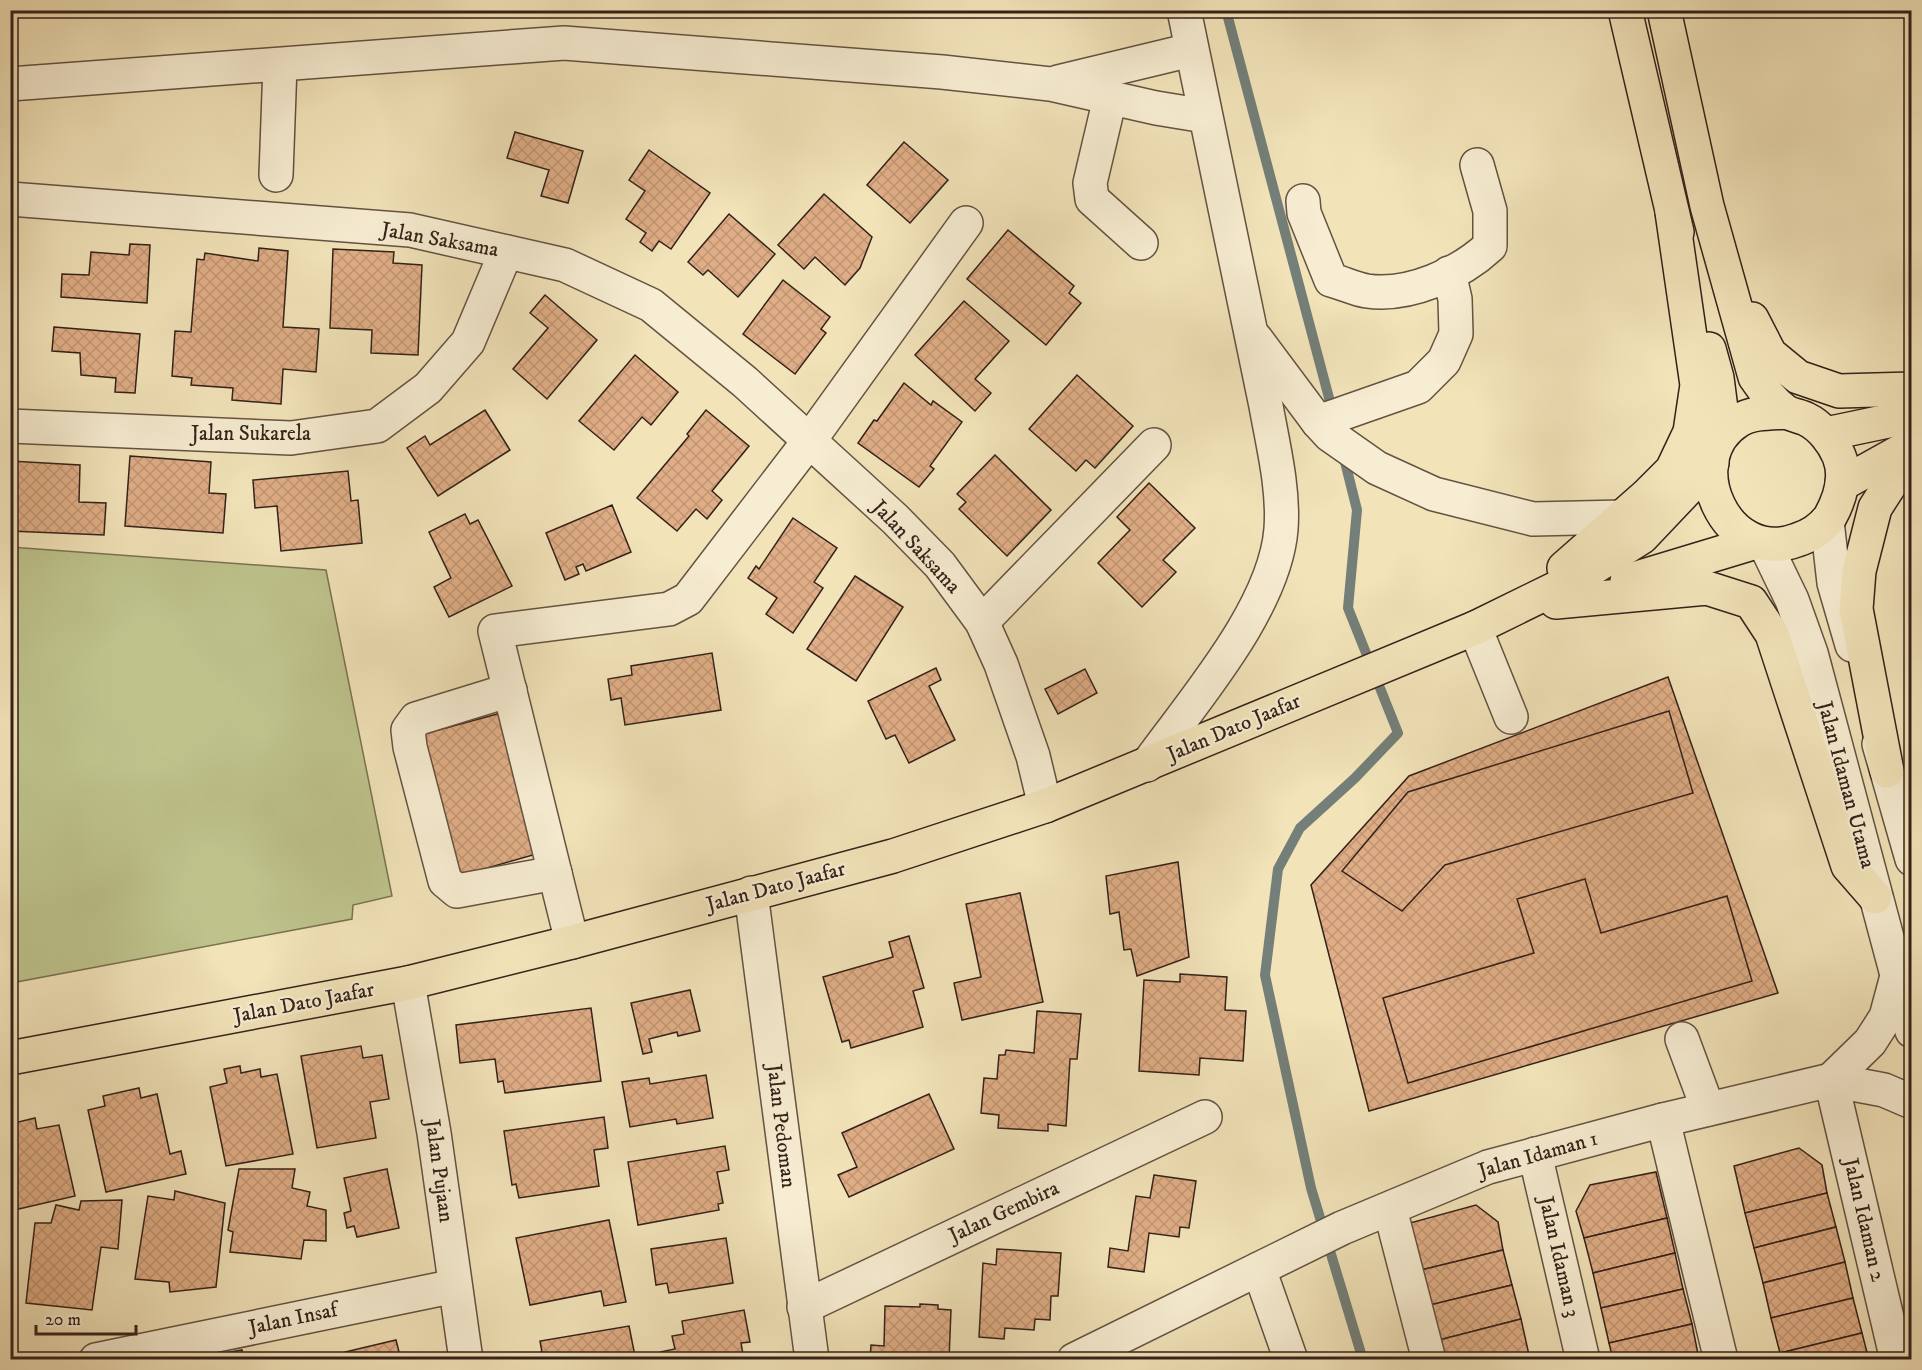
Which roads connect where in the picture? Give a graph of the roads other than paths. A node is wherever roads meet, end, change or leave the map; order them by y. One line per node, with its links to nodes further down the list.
1 (1184, 10): 4 (street)
2 (1625, 10): 15 (main road)
3 (1664, 10): 14 (main road)
4 (1191, 50): 7 (street); 9 (street)
5 (280, 65): 6 (street); 7 (street); 11 (street)
6 (10, 84)
7 (1050, 84): 8 (street)
8 (1110, 98): 9 (street); 17 (street)
9 (1204, 116): 20 (street)
10 (1478, 165): 19 (street)
11 (276, 175)
12 (10, 199): 18 (street, Jalan Saksama)
13 (1303, 201): 19 (street)
14 (1707, 206): 21 (main road); 22 (main road)
15 (1672, 212): 26 (main road); 34 (main road)
16 (966, 223): 28 (street)
17 (1141, 243)
18 (506, 252): 25 (street, Jalan Sukarela); 28 (street, Jalan Saksama)
19 (1449, 273): 24 (street)
20 (1251, 332): 24 (street); 42 (street)
21 (1911, 389)
22 (1787, 412): 26 (main road); 27 (main road)
23 (1911, 416): 27 (main road)
24 (1330, 422): 34 (street)
25 (10, 426)
26 (1724, 432): 31 (main road)
27 (1826, 434): 33 (main road)
28 (809, 441): 38 (street, Jalan Saksama); 40 (street)
29 (1154, 445): 38 (street)
30 (1911, 445): 33 (main road)
31 (1712, 463): 36 (main road); 37 (main road, Jalan Dato Jaafar)
32 (1911, 465): 43 (main road)
33 (1842, 484): 35 (main road)
34 (1623, 517): 37 (main road)
35 (1827, 521): 36 (main road); 43 (street, Jalan Idaman Utama)
36 (1760, 543): 37 (main road, Jalan Dato Jaafar); 48 (street, Jalan Idaman Utama)
37 (1547, 599): 39 (main road, Jalan Dato Jaafar); 48 (main road)
38 (982, 622): 44 (street, Jalan Saksama)
39 (1475, 628): 41 (street); 42 (main road, Jalan Dato Jaafar)
40 (510, 690): 46 (street); 46 (street)
41 (1511, 717)
42 (1147, 765): 44 (main road, Jalan Dato Jaafar)
43 (1887, 771): 45 (street, Jalan Idaman Utama)
44 (1045, 806): 47 (main road, Jalan Dato Jaafar)
45 (1911, 859)
46 (555, 873): 49 (street)
47 (751, 893): 49 (main road, Jalan Dato Jaafar); 64 (street, Jalan Pedoman)
48 (1875, 897): 50 (street, Jalan Idaman Utama)
49 (572, 942): 51 (main road, Jalan Dato Jaafar)
50 (1897, 976): 52 (street, Jalan Idaman Utama); 55 (street)
51 (408, 983): 54 (main road, Jalan Dato Jaafar); 63 (street, Jalan Pujaan)
52 (1911, 1031)
53 (1682, 1039): 57 (street)
54 (10, 1058)
55 (1831, 1080): 56 (street, Jalan Idaman 1); 57 (street, Jalan Idaman 1); 73 (street, Jalan Idaman 2)
56 (1911, 1102)
57 (1708, 1109): 59 (street, Jalan Idaman 1)
58 (1205, 1117): 64 (street, Jalan Gembira)
59 (1663, 1120): 60 (street, Jalan Idaman 1); 72 (street)
60 (1535, 1154): 61 (street, Jalan Idaman 1); 71 (street, Jalan Idaman 3)
61 (1390, 1209): 62 (street, Jalan Idaman 1); 70 (street)
62 (1259, 1269): 68 (street, Jalan Idaman 1); 69 (street)
63 (455, 1286): 65 (street, Jalan Insaf); 66 (street, Jalan Pujaan)
64 (804, 1307): 67 (street, Jalan Pedoman)
65 (96, 1359)
66 (466, 1359)
67 (812, 1359)
68 (1074, 1359)
69 (1291, 1359)
70 (1429, 1359)
71 (1583, 1359)
72 (1721, 1359)
73 (1897, 1359)

